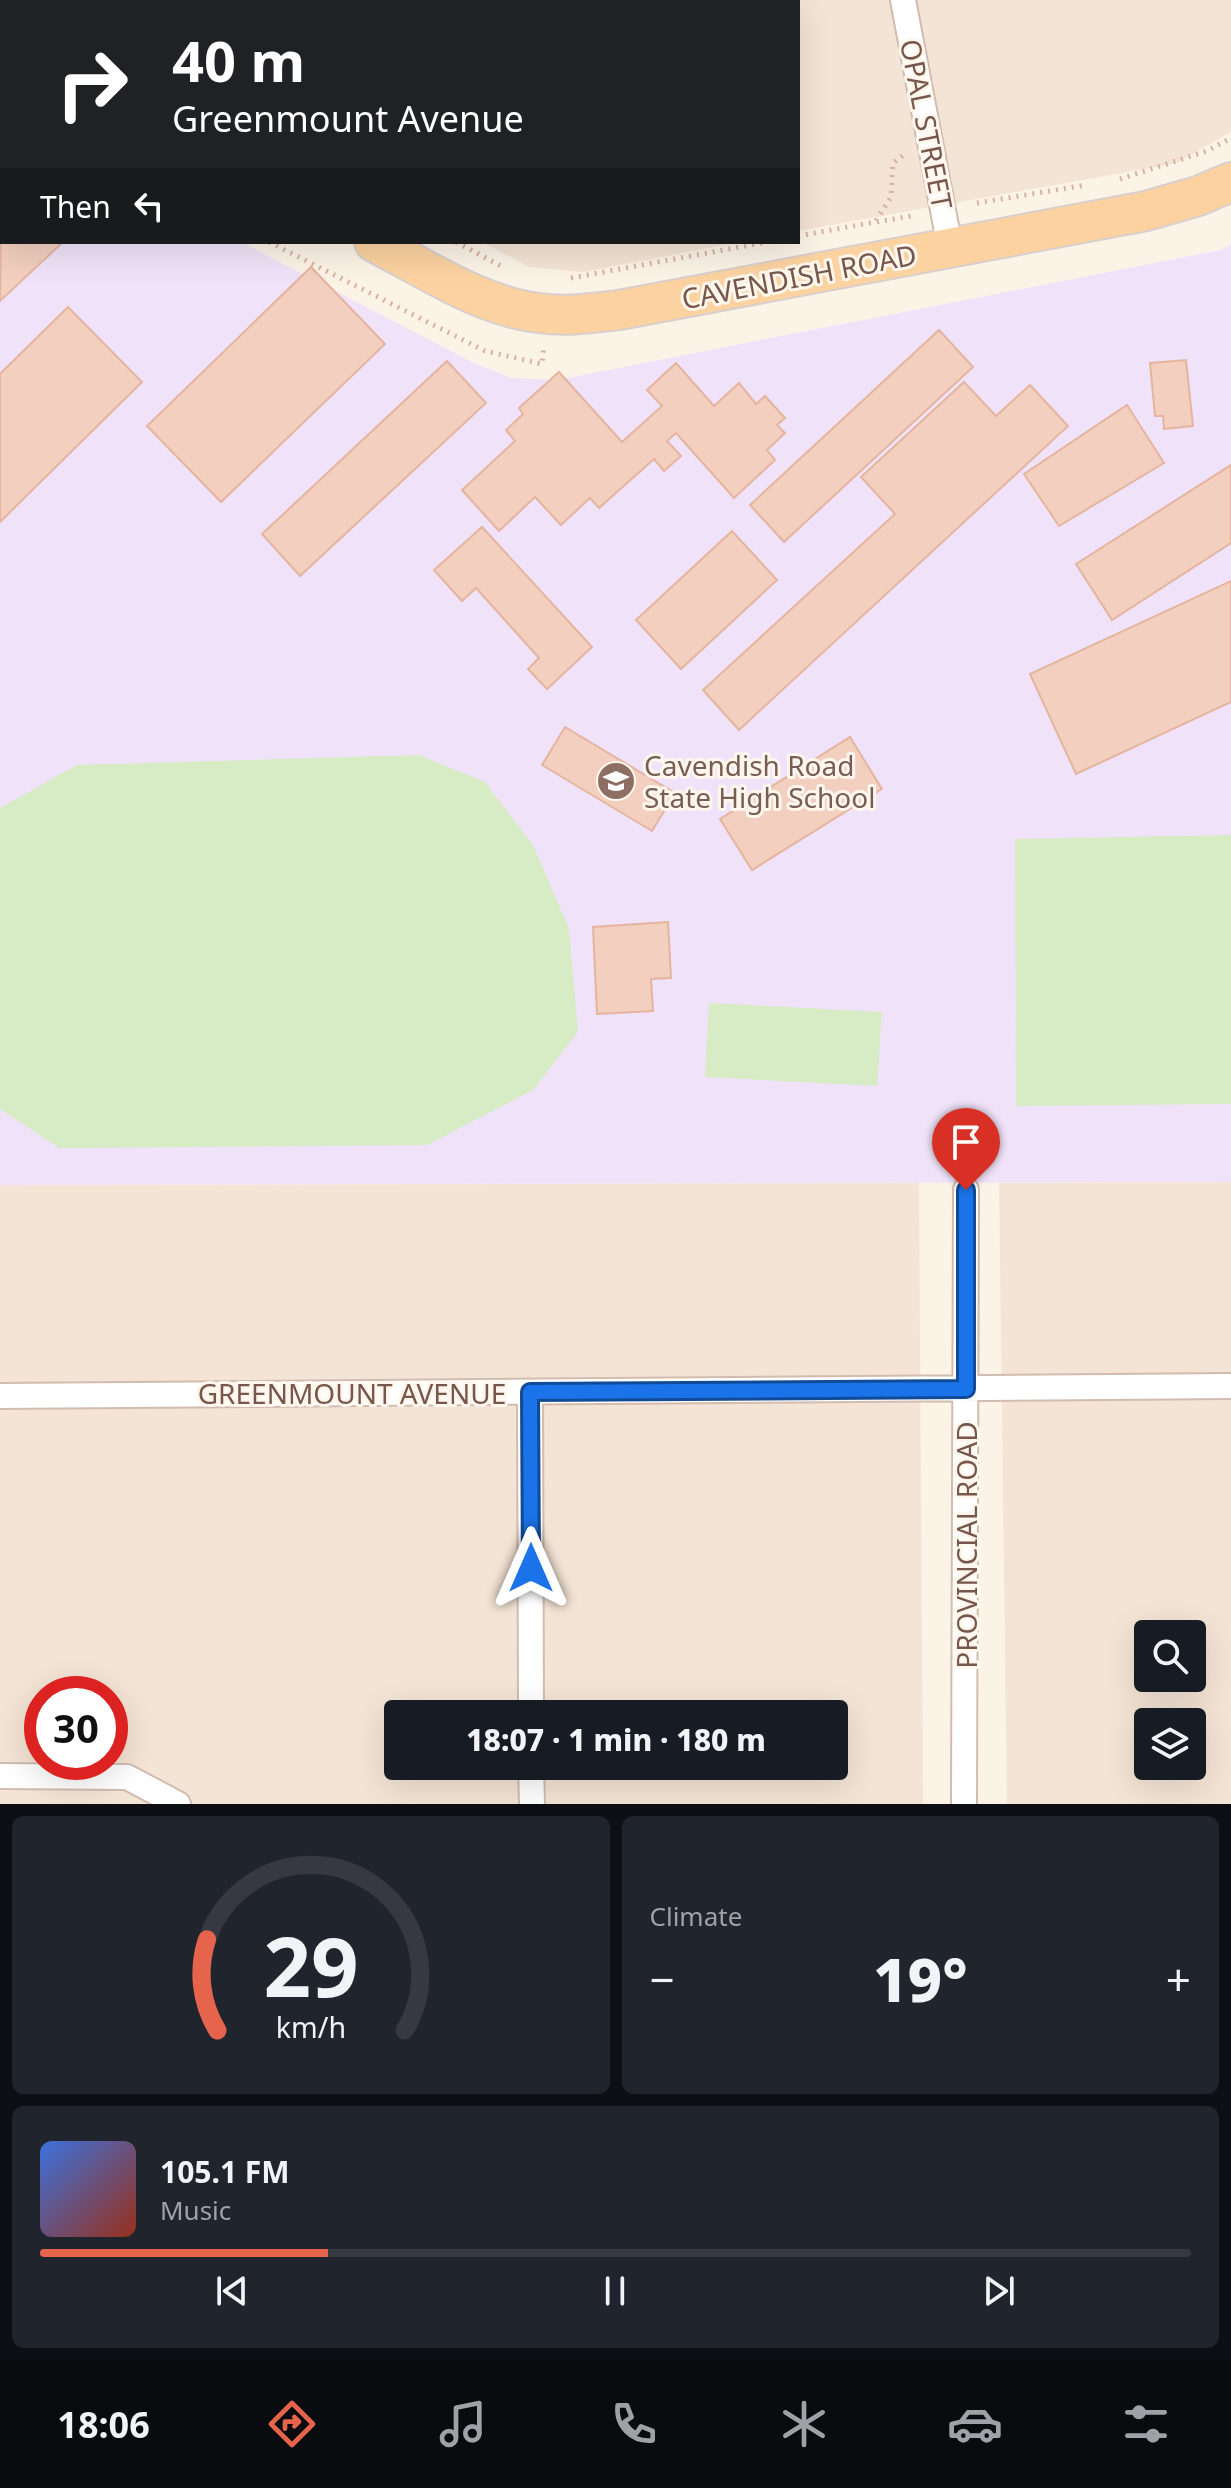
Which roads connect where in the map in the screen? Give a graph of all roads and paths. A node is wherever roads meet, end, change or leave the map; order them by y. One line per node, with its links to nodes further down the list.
1 (903, 0): 3 (street, OPAL STREET)
2 (1231, 138): 4 (path)
3 (932, 148): 9 (path); 15 (street, OPAL STREET)
4 (1119, 179)
5 (1231, 182): 15 (main road, CAVENDISH ROAD)
6 (1087, 185): 7 (path)
7 (977, 203)
8 (911, 216): 9 (path)
9 (875, 222): 10 (path)
10 (800, 236)
11 (273, 244): 18 (path)
12 (378, 244): 15 (main road, CAVENDISH ROAD)
13 (460, 244): 16 (path)
14 (756, 244): 17 (path)
15 (950, 247)
16 (513, 273)
17 (567, 279)
18 (544, 346)
19 (966, 1190): 21 (street, PROVINCIAL ROAD)
20 (1231, 1386): 21 (street, GREENMOUNT AVENUE)
21 (966, 1389): 22 (street, GREENMOUNT AVENUE); 29 (street, PROVINCIAL ROAD)
22 (530, 1392): 23 (street, GREENMOUNT AVENUE); 24 (street)
23 (0, 1396)
24 (531, 1700)
25 (0, 1776): 27 (street)
26 (531, 1780): 28 (street)
27 (178, 1804)
28 (532, 1804)
29 (964, 1804)

